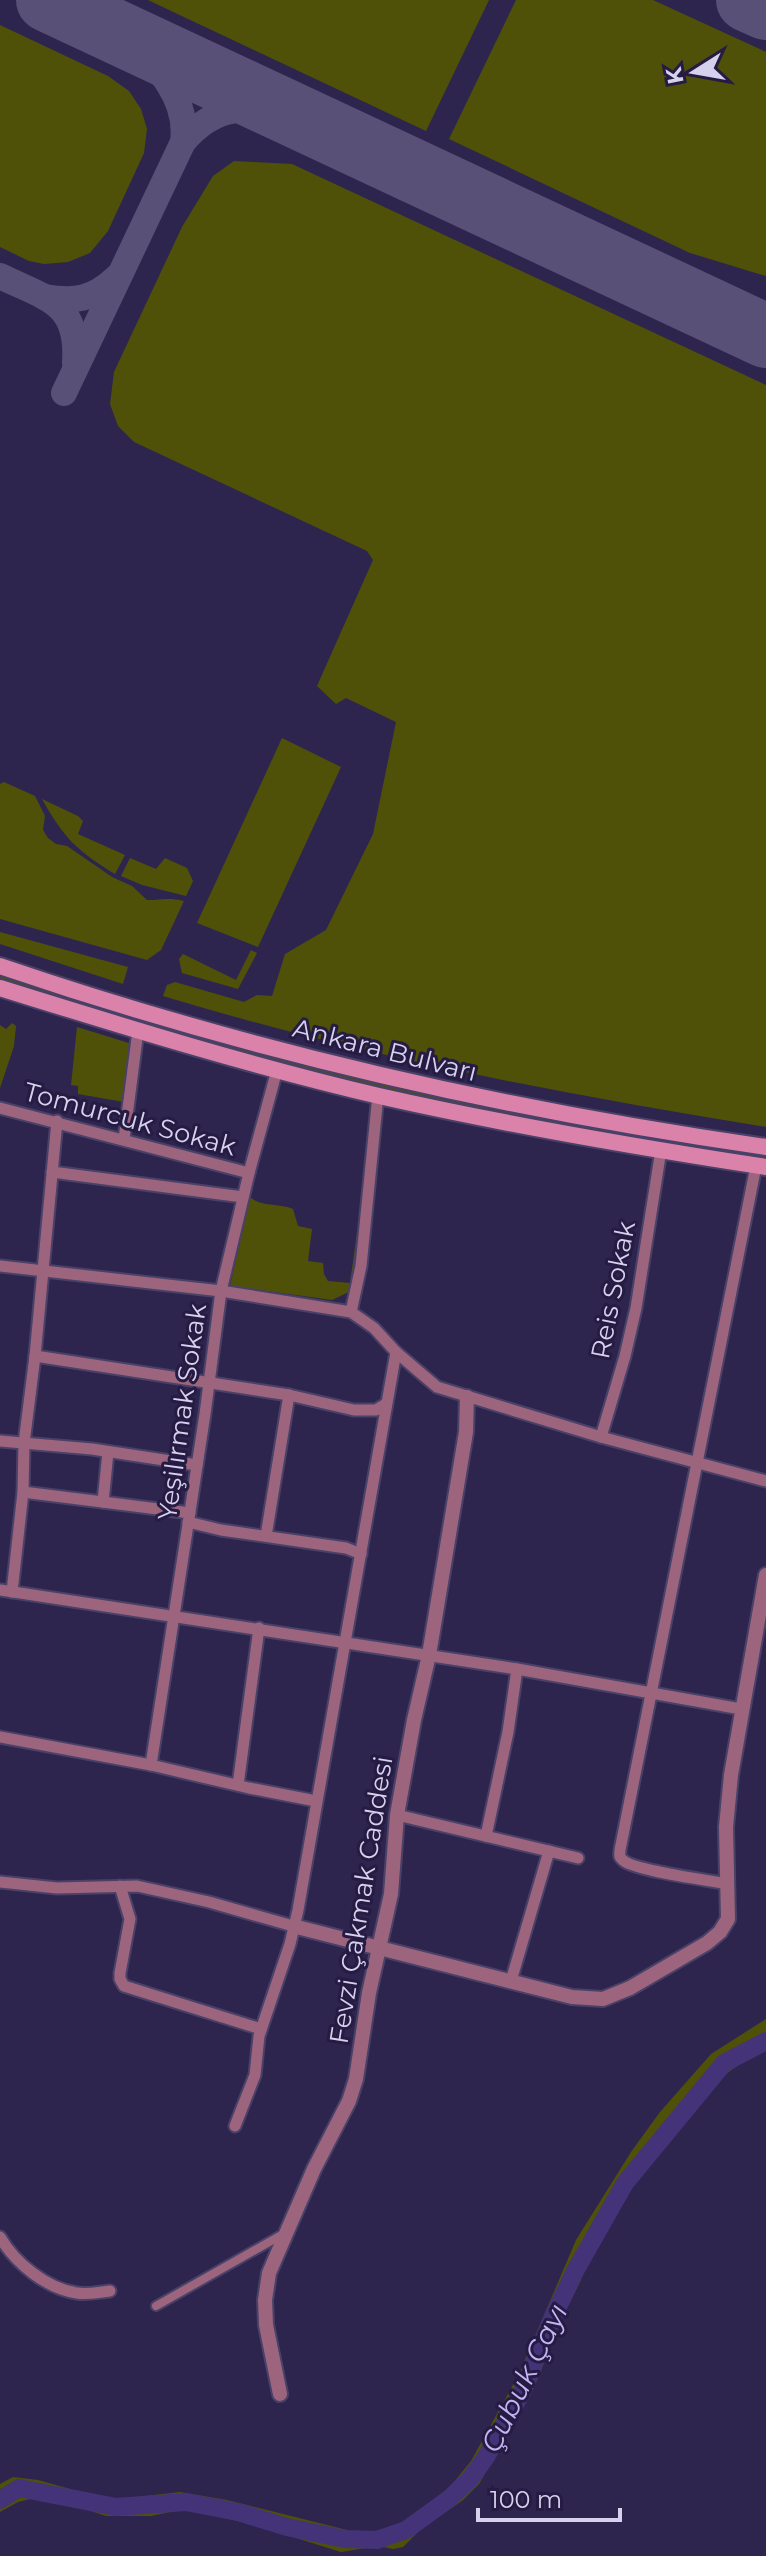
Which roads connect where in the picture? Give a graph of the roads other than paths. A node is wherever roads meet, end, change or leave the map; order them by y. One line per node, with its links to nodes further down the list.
1 (0, 966): 9 (main road, Ankara Bulvarı)
2 (0, 988): 3 (main road, Ankara Bulvarı)
3 (138, 1031): 4 (main road, Ankara Bulvarı); 8 (street)
4 (277, 1070): 5 (main road, Ankara Bulvarı); 13 (street, Yeşilırmak Sokak)
5 (378, 1095): 10 (main road, Ankara Bulvarı); 18 (street)
6 (0, 1108): 7 (street, Tomurcuk Sokak)
7 (57, 1121): 8 (street, Tomurcuk Sokak); 12 (street)
8 (124, 1139): 13 (street, Tomurcuk Sokak)
9 (766, 1147)
10 (661, 1150): 11 (main road, Ankara Bulvarı); 25 (street, Reis Sokak)
11 (761, 1166): 29 (street)
12 (52, 1172): 14 (street); 16 (street)
13 (249, 1173): 14 (street, Yeşilırmak Sokak)
14 (243, 1197): 17 (street, Yeşilırmak Sokak)
15 (0, 1266): 16 (street)
16 (42, 1272): 17 (street); 20 (street)
17 (221, 1291): 18 (street); 21 (street, Yeşilırmak Sokak)
18 (351, 1312): 19 (street)
19 (396, 1352): 23 (street); 24 (street)
20 (35, 1356): 21 (street); 27 (street)
21 (209, 1382): 22 (street); 30 (street, Yeşilırmak Sokak)
22 (289, 1395): 24 (street); 35 (street)
23 (467, 1397): 25 (street); 42 (street, Fevzi Çakmak Caddesi)
24 (386, 1404): 36 (street)
25 (601, 1437): 29 (street)
26 (0, 1441): 27 (street)
27 (24, 1443): 28 (street); 32 (street)
28 (108, 1452): 30 (street); 33 (street)
29 (698, 1463): 31 (street); 44 (street)
30 (197, 1465): 34 (street, Yeşilırmak Sokak)
31 (766, 1481)
32 (23, 1492): 33 (street); 38 (street)
33 (103, 1502): 34 (street)
34 (189, 1518): 35 (street); 39 (street, Yeşilırmak Sokak)
35 (266, 1536): 36 (street)
36 (361, 1554): 41 (street)
37 (766, 1575): 45 (street)
38 (6, 1591): 39 (street)
39 (174, 1615): 40 (street); 47 (street, Yeşilırmak Sokak)
40 (259, 1628): 41 (street); 48 (street)
41 (345, 1641): 42 (street); 49 (street)
42 (429, 1655): 43 (street); 50 (street, Fevzi Çakmak Caddesi)
43 (517, 1669): 44 (street); 51 (street)
44 (652, 1693): 45 (street); 55 (street)
45 (741, 1709): 55 (street)
46 (0, 1737): 47 (street)
47 (151, 1765): 48 (street)
48 (238, 1785): 49 (street)
49 (316, 1801): 57 (street)
50 (397, 1815): 51 (street); 58 (street, Fevzi Çakmak Caddesi)
51 (486, 1836): 52 (street)
52 (549, 1851): 53 (street); 59 (street)
53 (578, 1858)
54 (0, 1882): 56 (street)
55 (728, 1884): 59 (street)
56 (120, 1886): 57 (street); 60 (street)
57 (293, 1926): 58 (street); 60 (street)
58 (378, 1948): 59 (street); 62 (street, Fevzi Çakmak Caddesi)
59 (511, 1981)
60 (261, 2029): 61 (street)
61 (235, 2126)
62 (285, 2233): 65 (street); 66 (street, Fevzi Çakmak Caddesi)
63 (0, 2237): 64 (street)
64 (110, 2291)
65 (156, 2306)
66 (280, 2394)

